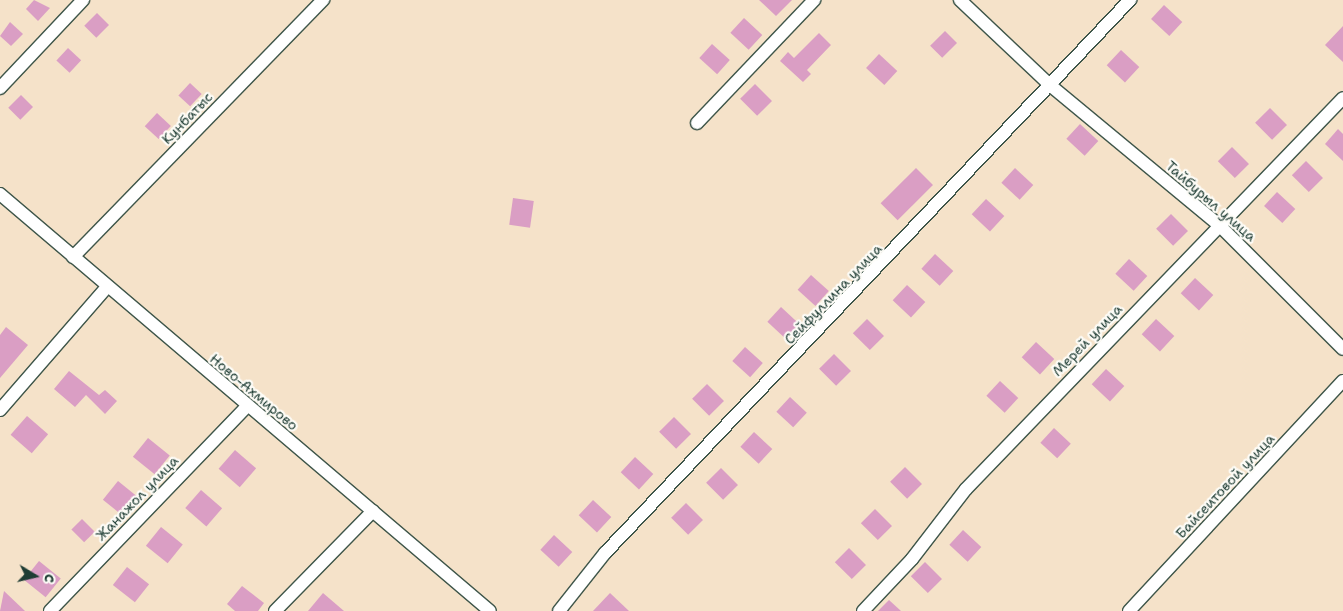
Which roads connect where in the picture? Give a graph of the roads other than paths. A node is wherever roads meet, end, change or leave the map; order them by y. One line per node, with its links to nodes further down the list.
1 (83, 0): 7 (street)
2 (323, 0): 12 (street, Кунбатыс)
3 (814, 0): 9 (street)
4 (960, 0): 6 (street, Тайбурыл улица)
5 (1130, 0): 6 (street, Сейфуллина улица)
6 (1050, 86): 11 (street, Тайбурыл улица); 22 (street, Сейфуллина улица)
7 (0, 88)
8 (1343, 98): 11 (street, Мерей улица)
9 (697, 123)
10 (0, 194): 12 (street, Ново-Ахмирово)
11 (1219, 225): 14 (street, Тайбурыл улица); 23 (street, Мерей улица)
12 (73, 258): 13 (street, Ново-Ахмирово)
13 (107, 287): 16 (street, Ново-Ахмирово); 17 (street)
14 (1343, 349)
15 (1343, 381): 24 (street, Байсеитовой улица)
16 (247, 406): 18 (street, Ново-Ахмирово); 19 (street, Жанажол улица)
17 (0, 410)
18 (373, 511): 20 (street); 21 (street, Ново-Ахмирово)
19 (50, 611)
20 (275, 611)
21 (490, 611)
22 (559, 611)
23 (862, 611)
24 (1129, 611)

